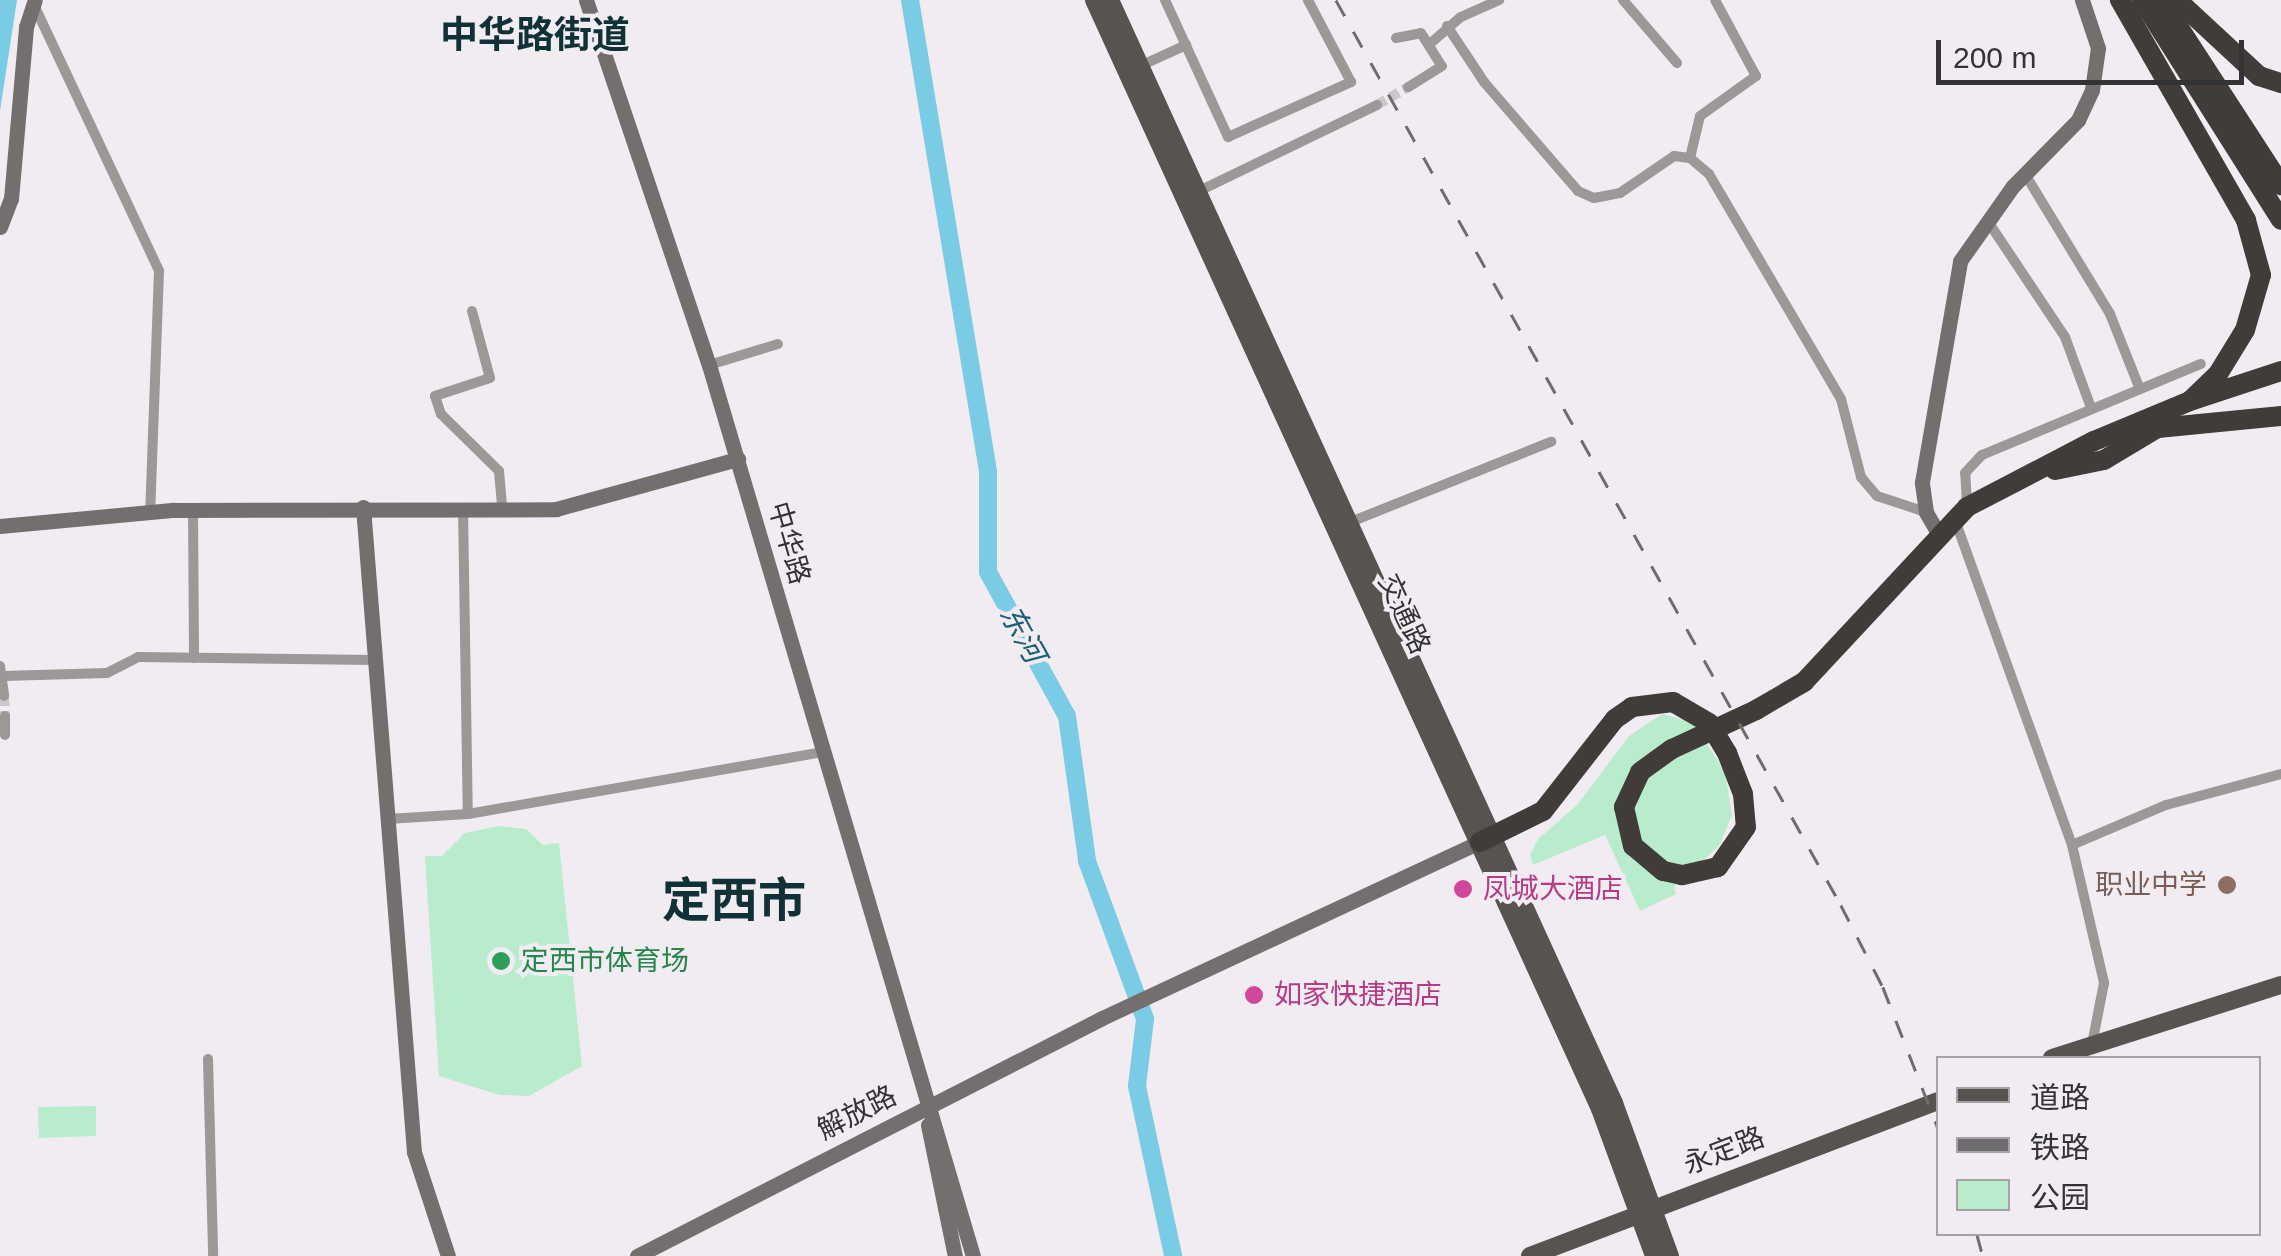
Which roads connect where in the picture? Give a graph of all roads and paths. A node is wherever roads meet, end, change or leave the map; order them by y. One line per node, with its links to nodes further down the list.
1 (586, 0): 34 (street, 中华路)
2 (1094, 0): 64 (main road, 交通路)
3 (1110, 0): 20 (main road, 交通路)
4 (1165, 0): 18 (street)
5 (1308, 0): 18 (street)
6 (1499, 0): 15 (street)
7 (1623, 0): 19 (street)
8 (1715, 0): 24 (street)
9 (2082, 0): 25 (street)
10 (2120, 0): 38 (highway)
11 (2142, 0): 29 (highway)
12 (2161, 0): 26 (highway)
13 (2177, 0): 21 (highway)
14 (34, 2): 30 (street); 49 (street)
15 (1447, 26): 17 (street); 24 (street)
16 (1396, 38): 17 (street)
17 (1432, 42): 22 (street)
18 (1186, 45): 20 (street)
19 (1677, 63)
20 (1140, 66): 27 (main road, 交通路)
21 (2281, 83)
22 (1408, 88)
23 (1376, 105): 27 (street)
24 (1690, 158): 50 (street)
25 (2024, 174): 28 (street); 36 (street)
26 (2281, 185)
27 (1196, 192): 51 (main road, 交通路)
28 (1987, 220): 39 (street); 50 (street)
29 (2281, 220)
30 (0, 227)
31 (472, 311): 47 (street)
32 (778, 344): 34 (street)
33 (2201, 364): 36 (street)
34 (710, 365): 44 (street, 中华路)
35 (2281, 372): 37 (highway)
36 (2139, 387): 39 (street)
37 (2215, 396): 38 (highway); 41 (highway)
38 (2190, 401): 43 (highway)
39 (2090, 405): 53 (street)
40 (2281, 416): 41 (highway)
41 (2156, 429): 43 (highway)
42 (1551, 442): 51 (street)
43 (2099, 450): 53 (highway)
44 (738, 459): 47 (street); 60 (street, 中华路)
45 (363, 507): 46 (street); 48 (street); 55 (street)
46 (463, 508): 47 (street); 62 (street)
47 (502, 509)
48 (193, 510): 49 (street); 54 (street)
49 (150, 511): 52 (street)
50 (1926, 512): 53 (street)
51 (1348, 523): 64 (main road, 交通路)
52 (0, 526)
53 (1946, 527): 64 (highway); 65 (street)
54 (194, 658): 55 (street); 56 (street)
55 (375, 660): 63 (street)
56 (2, 671): 57 (street)
57 (4, 696)
58 (5, 716): 59 (street)
59 (5, 735)
60 (824, 752): 62 (street); 71 (street, 中华路)
61 (2281, 774): 65 (street)
62 (468, 814): 63 (street)
63 (388, 819): 74 (street)
64 (1487, 838): 71 (street, 解放路); 72 (main road, 交通路)
65 (2072, 844): 67 (street)
66 (2281, 985): 67 (main road)
67 (2092, 1044): 68 (main road)
68 (2058, 1056)
69 (208, 1059): 73 (street)
70 (1936, 1101): 72 (main road, 永定路)
71 (926, 1106): 75 (street, 解放路); 76 (street, 中华路); 77 (street, 中华路)
72 (1646, 1210): 78 (main road, 永定路); 79 (main road, 交通路); 80 (main road, 交通路)
73 (213, 1256)
74 (448, 1256)
75 (637, 1256)
76 (955, 1256)
77 (973, 1256)
78 (1530, 1256)
79 (1654, 1256)
80 (1670, 1256)

